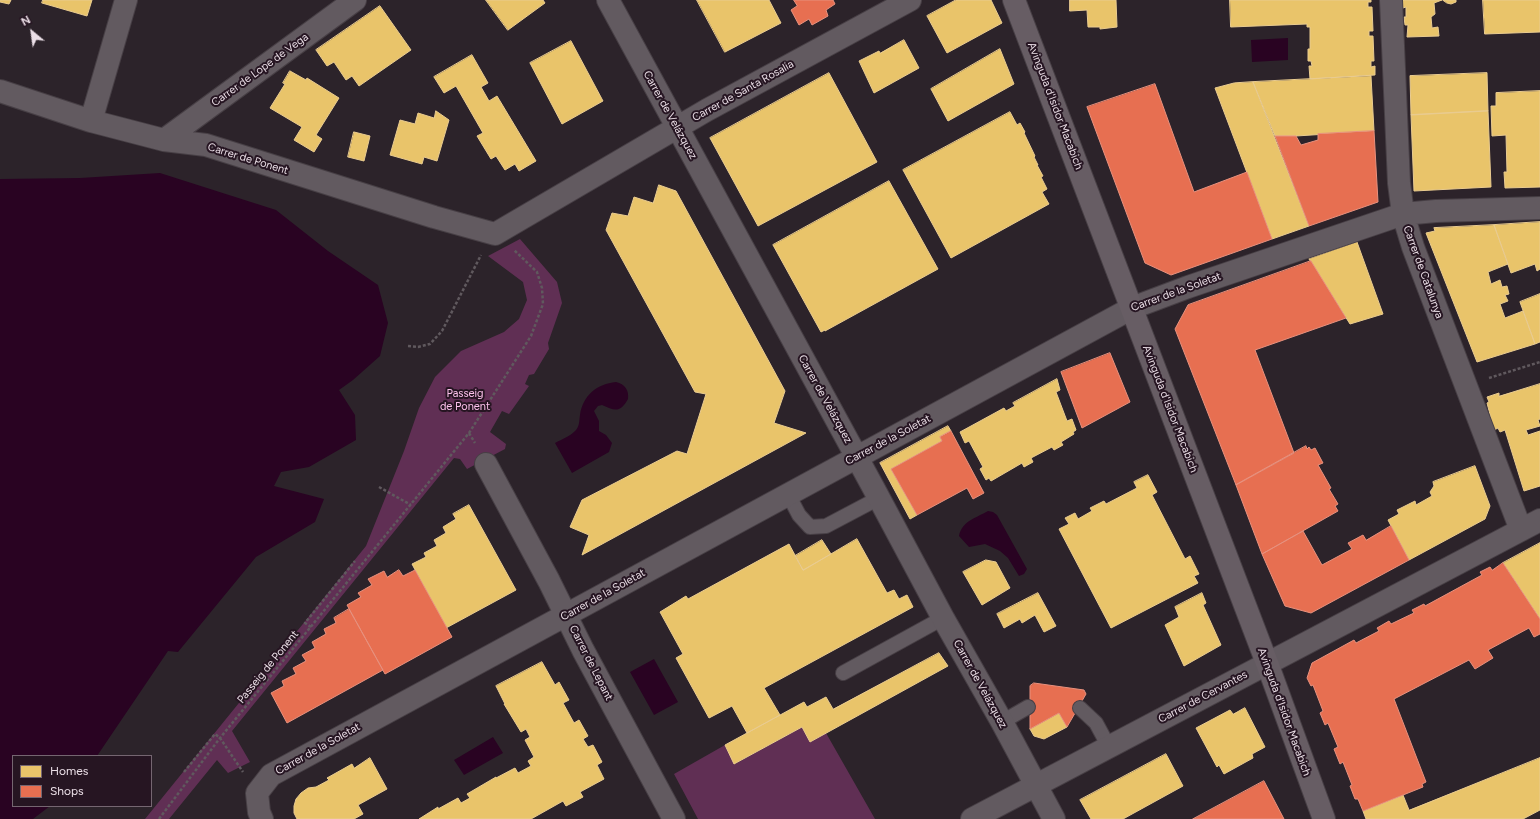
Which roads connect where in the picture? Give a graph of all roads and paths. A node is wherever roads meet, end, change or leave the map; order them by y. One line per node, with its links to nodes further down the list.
1 (126, 0): 8 (street)
2 (355, 0): 10 (street, Carrer de Lope de Vega)
3 (608, 0): 9 (street, Carrer de Velázquez)
4 (910, 0): 9 (street, Carrer de Santa Rosalia)
5 (1014, 0): 15 (street, Avinguda d'Isidor Macabich)
6 (1391, 0): 12 (street, Carrer de Catalunya)
7 (0, 91): 8 (street, Carrer de Ponent)
8 (91, 121): 10 (street, Carrer de Ponent)
9 (677, 128): 13 (street, Carrer de Santa Rosalia); 19 (street, Carrer de Velázquez)
10 (164, 140): 13 (street, Carrer de Ponent)
11 (1540, 208): 12 (street, Carrer de la Soletat)
12 (1402, 214): 15 (street, Carrer de la Soletat); 18 (street, Carrer de Catalunya)
13 (495, 234): 24 (path, Passeig de Ponent)
14 (481, 254): 16 (path)
15 (1132, 308): 19 (street, Carrer de la Soletat); 31 (street, Avinguda d'Isidor Macabich)
16 (408, 346)
17 (1540, 362): 18 (path)
18 (1466, 386): 26 (street, Carrer de Catalunya)
19 (857, 457): 22 (street, Carrer de la Soletat); 23 (street, Carrer de Velázquez)
20 (486, 464): 28 (street, Carrer de Lepant)
21 (379, 487): 24 (path)
22 (788, 494): 23 (lane); 28 (street, Carrer de la Soletat)
23 (879, 498): 29 (street, Carrer de Velázquez)
24 (411, 505): 30 (path, Passeig de Ponent)
25 (1540, 520): 26 (street, Carrer de Cervantes)
26 (1521, 530): 31 (street, Carrer de Cervantes)
27 (355, 561): 30 (path)
28 (566, 615): 40 (street, Carrer de la Soletat); 43 (street, Carrer de Lepant)
29 (943, 618): 32 (lane); 35 (street, Carrer de Velázquez)
30 (311, 627): 36 (path, Passeig de Ponent)
31 (1267, 664): 37 (street, Carrer de Cervantes); 46 (street, Avinguda d'Isidor Macabich)
32 (843, 674)
33 (1028, 707): 35 (lane)
34 (1080, 708): 37 (lane)
35 (1002, 722): 39 (street, Carrer de Velázquez)
36 (220, 738): 38 (path); 40 (path); 41 (path, Passeig de Ponent)
37 (1109, 746): 39 (street, Carrer de Cervantes)
38 (184, 772)
39 (1036, 785): 44 (street, Carrer de Cervantes); 45 (street, Carrer de Velázquez)
40 (257, 793): 42 (street)
41 (160, 819)
42 (262, 819)
43 (674, 819)
44 (972, 819)
45 (1054, 819)
46 (1324, 819)

